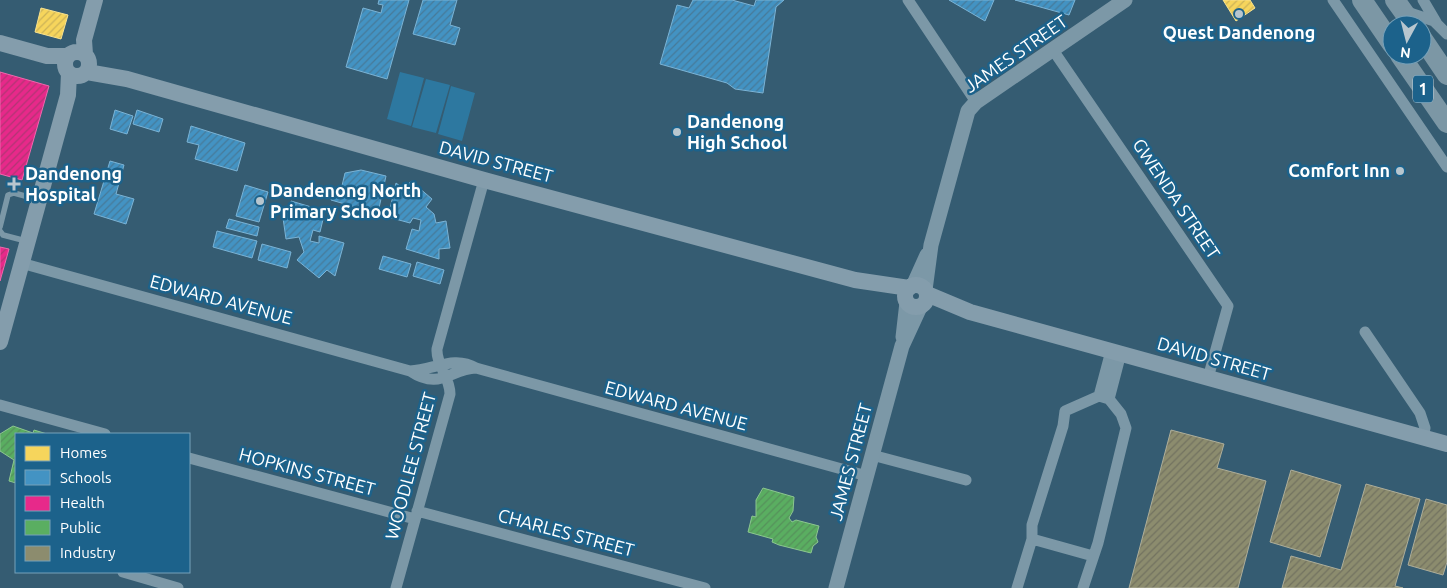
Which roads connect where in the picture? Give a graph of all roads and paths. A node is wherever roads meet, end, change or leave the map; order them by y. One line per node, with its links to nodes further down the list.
1 (95, 0): 16 (main road)
2 (908, 0): 19 (street)
3 (1125, 0): 14 (street, JAMES STREET)
4 (1333, 0): 21 (street)
5 (1362, 0): 9 (highway)
6 (1374, 0): 9 (highway)
7 (1423, 0): 10 (street)
8 (1404, 12): 10 (street)
9 (1376, 21): 11 (highway)
10 (1436, 22): 12 (street)
11 (1382, 30)
12 (1447, 34)
13 (0, 43): 16 (main road, DAVID STREET)
14 (1053, 50): 19 (street, JAMES STREET); 37 (street, GWENDA STREET)
15 (1432, 53): 18 (highway, 1)
16 (78, 61): 22 (main road, DAVID STREET); 23 (main road)
17 (1407, 65): 20 (highway, 1)
18 (1447, 75)
19 (976, 102): 28 (street, JAMES STREET)
20 (1447, 123)
21 (1447, 167)
22 (484, 180): 28 (main road, DAVID STREET); 33 (street, WOODLEE STREET)
23 (39, 200): 24 (lane); 26 (main road)
24 (0, 227)
25 (0, 231): 26 (lane)
26 (28, 242): 27 (main road)
27 (21, 263): 29 (main road); 35 (street, EDWARD AVENUE)
28 (916, 297): 32 (main road, DAVID STREET); 43 (street, JAMES STREET)
29 (2, 324): 31 (main road)
30 (1365, 332): 41 (street)
31 (0, 342)
32 (1116, 352): 37 (main road, DAVID STREET); 38 (street)
33 (440, 365): 34 (street, EDWARD AVENUE); 35 (street, EDWARD AVENUE); 36 (street, WOODLEE STREET)
34 (476, 368): 36 (street, EDWARD AVENUE); 45 (street, EDWARD AVENUE)
35 (410, 371): 36 (street, EDWARD AVENUE)
36 (447, 378): 47 (street, WOODLEE STREET)
37 (1208, 378): 41 (main road, DAVID STREET)
38 (1104, 398): 48 (street); 49 (street)
39 (0, 405): 40 (street)
40 (101, 433)
41 (1422, 437): 42 (main road, DAVID STREET)
42 (1447, 444)
43 (872, 455): 45 (street, JAMES STREET); 46 (street)
44 (190, 458): 47 (street, HOPKINS STREET)
45 (866, 476): 55 (street, JAMES STREET)
46 (966, 480)
47 (416, 515): 53 (street, WOODLEE STREET); 54 (street, CHARLES STREET)
48 (1032, 539): 49 (street); 51 (street)
49 (1093, 556): 56 (street)
50 (126, 573): 52 (street)
51 (1020, 587)
52 (178, 588)
53 (396, 588)
54 (705, 588)
55 (836, 588)
56 (1083, 588)

